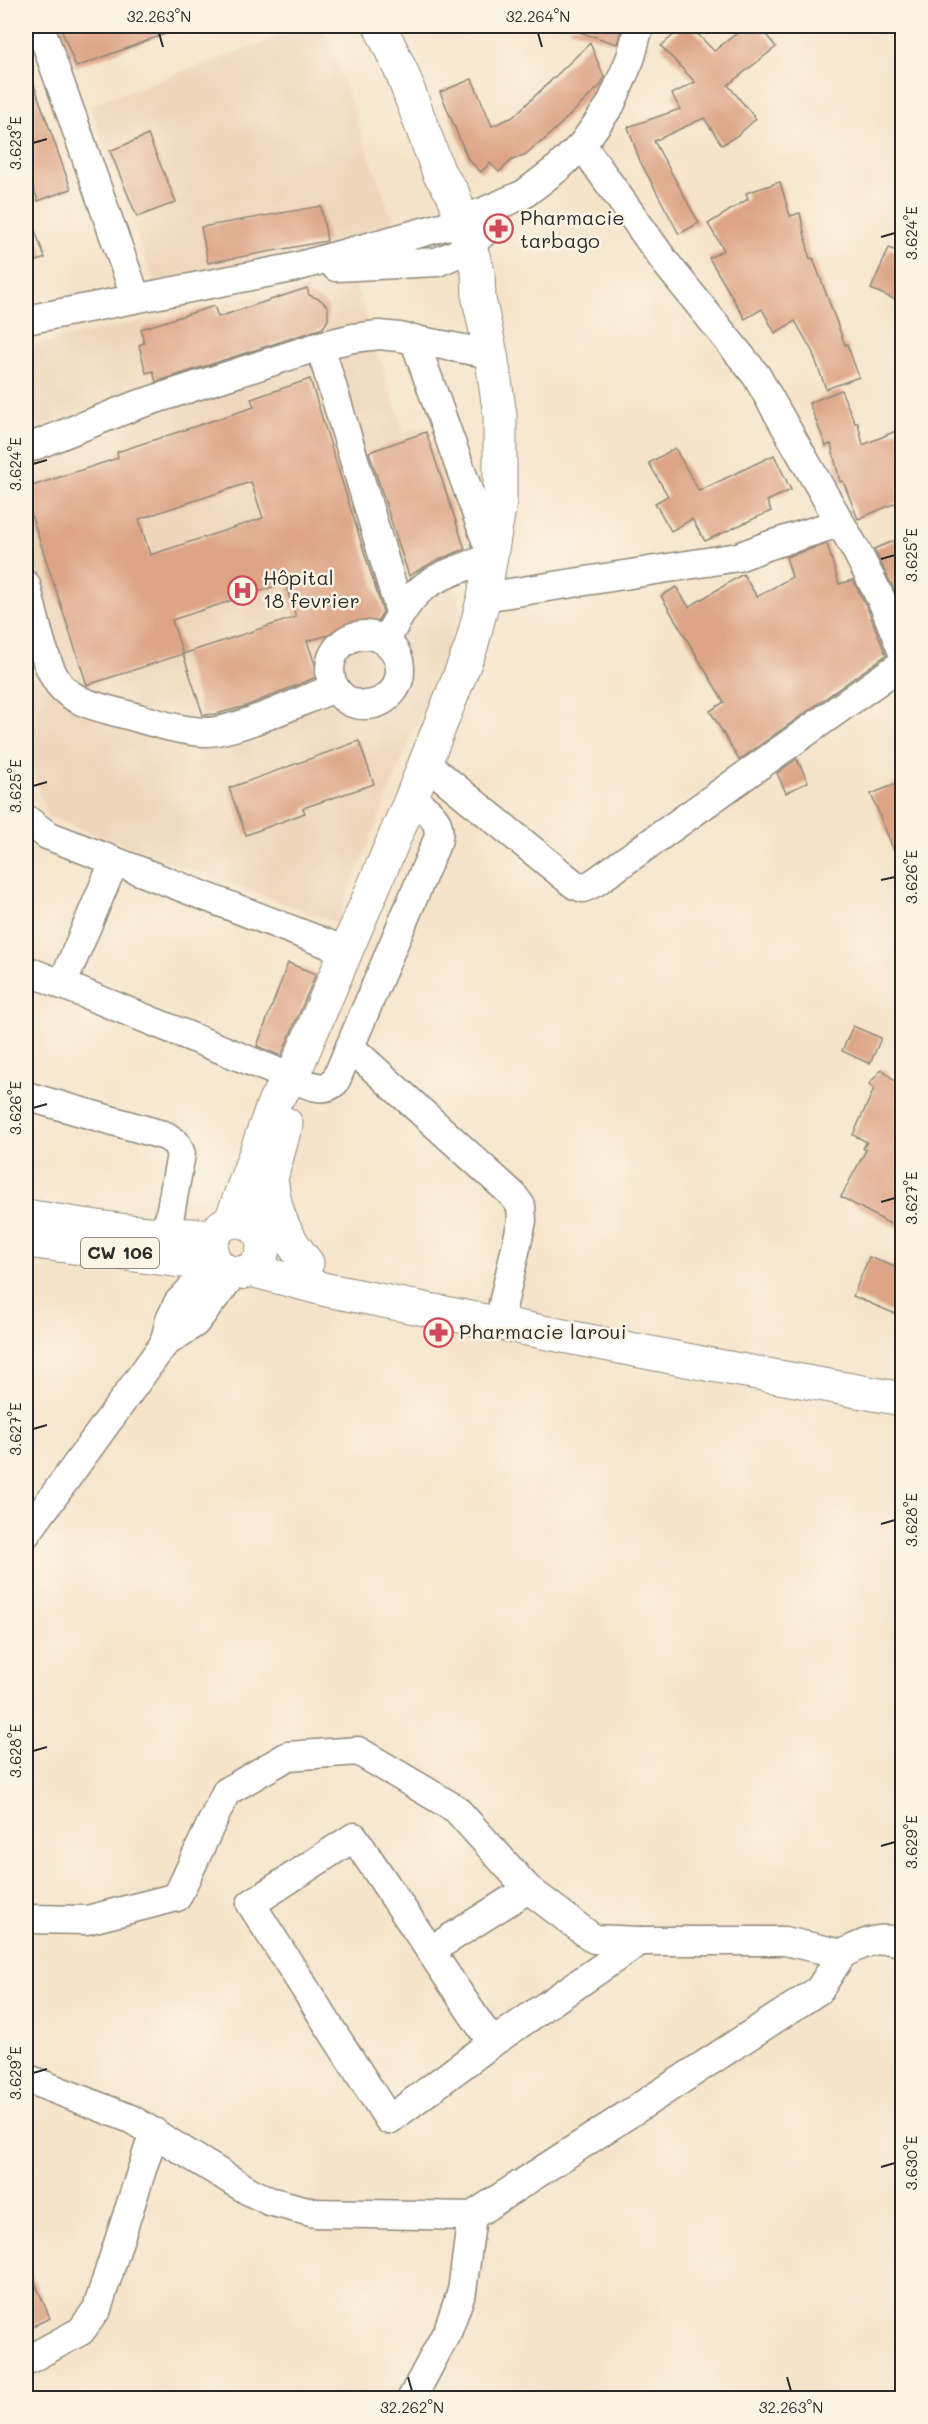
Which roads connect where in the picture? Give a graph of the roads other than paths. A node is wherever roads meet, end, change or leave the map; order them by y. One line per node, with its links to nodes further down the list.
1 (380, 26): 5 (main road)
2 (639, 26): 4 (street)
3 (42, 32): 6 (street)
4 (582, 145): 5 (street); 12 (street)
5 (458, 237): 6 (street); 10 (main road)
6 (136, 298): 7 (street)
7 (26, 320)
8 (414, 339): 9 (street); 10 (street); 13 (street)
9 (320, 346): 11 (street); 16 (street)
10 (491, 354): 13 (main road)
11 (26, 449)
12 (839, 523): 15 (street); 18 (street)
13 (492, 557): 15 (main road); 16 (street)
14 (26, 585): 20 (street)
15 (484, 597): 21 (main road)
16 (400, 612): 17 (street)
17 (386, 641): 20 (street); 20 (street)
18 (903, 650)
19 (903, 664): 21 (street)
20 (335, 688)
21 (426, 763): 22 (main road)
22 (411, 799): 25 (main road); 28 (street)
23 (26, 819): 24 (street)
24 (114, 862): 25 (street); 27 (street)
25 (346, 951): 29 (main road)
26 (26, 970): 27 (street)
27 (62, 985): 29 (street)
28 (350, 1047): 29 (street); 37 (street)
29 (292, 1078): 31 (main road); 35 (main road)
30 (26, 1096): 33 (street)
31 (271, 1181): 35 (main road); 36 (main road)
32 (26, 1216): 33 (main road)
33 (166, 1236): 35 (main road)
34 (26, 1241): 35 (main road, CW 106)
35 (235, 1250): 36 (main road, CW 106); 39 (main road, CW 106); 40 (street)
36 (307, 1263): 37 (main road, CW 106)
37 (503, 1304): 38 (main road, CW 106)
38 (903, 1381)
39 (903, 1399)
40 (26, 1534)
41 (528, 1888): 42 (street); 43 (street); 45 (street)
42 (26, 1919)
43 (640, 1941): 46 (street); 47 (street)
44 (903, 1943): 46 (street)
45 (430, 1951): 47 (street); 47 (street)
46 (842, 1954): 50 (street)
47 (492, 2043)
48 (26, 2078): 49 (street)
49 (154, 2132): 50 (street); 51 (street)
50 (472, 2216): 52 (street)
51 (26, 2361)
52 (412, 2398)

